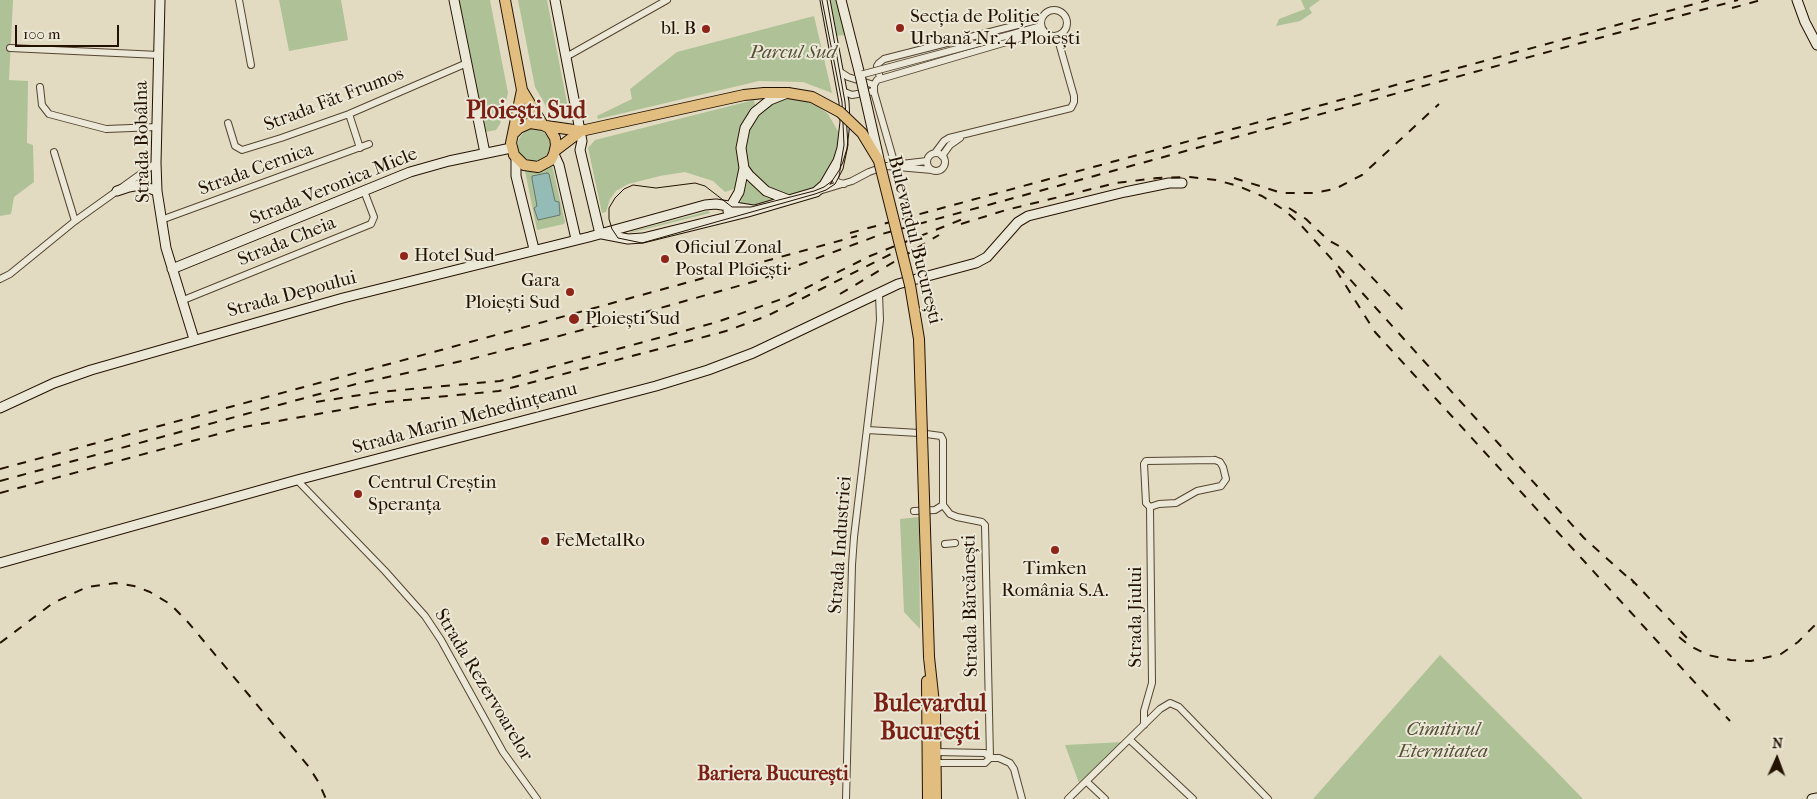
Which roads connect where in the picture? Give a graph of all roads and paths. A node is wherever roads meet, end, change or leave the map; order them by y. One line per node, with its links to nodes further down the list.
1 (160, 0): 16 (main road, Strada Bobâlna)
2 (239, 0): 21 (street)
3 (454, 0): 20 (main road)
4 (504, 0): 28 (main road)
5 (555, 0): 17 (main road)
6 (668, 0): 17 (street)
7 (825, 0): 22 (main road)
8 (841, 0): 24 (main road)
9 (1797, 0): 13 (main road)
10 (1041, 19): 11 (street); 12 (street); 15 (street)
11 (1042, 29): 12 (street); 23 (street); 24 (street, bridge)
12 (1057, 36): 40 (street)
13 (1817, 45)
14 (10, 48): 16 (street)
15 (907, 53): 18 (street); 19 (street)
16 (159, 55): 37 (main road, Strada Bobâlna)
17 (566, 56): 38 (main road)
18 (892, 57): 19 (street); 25 (street)
19 (900, 63): 23 (street)
20 (467, 64): 34 (street, Strada Făt Frumos); 46 (main road)
21 (251, 65)
22 (838, 70): 27 (street); 29 (main road)
23 (898, 73): 25 (street)
24 (860, 75): 54 (main road, bridge)
25 (880, 78): 27 (street)
26 (40, 87): 37 (street)
27 (874, 88): 31 (street); 51 (street)
28 (522, 90): 33 (main road); 39 (main road)
29 (842, 91): 31 (street); 32 (main road)
30 (788, 93): 38 (main road, Bulevardul București); 54 (main road, Bulevardul București, bridge); 55 (main road)
31 (852, 95): 32 (street)
32 (844, 102): 48 (main road)
33 (532, 106): 36 (main road); 38 (main road)
34 (349, 114): 35 (street, Strada Făt Frumos); 42 (street)
35 (228, 123)
36 (545, 125): 38 (main road, Bulevardul București); 39 (main road); 45 (main road)
37 (157, 127): 53 (main road, Strada Bobâlna)
38 (580, 130): 45 (main road, Bulevardul București); 69 (main road)
39 (514, 134): 43 (main road)
40 (968, 134): 47 (street); 49 (street)
41 (369, 144): 42 (street, Strada Cernica)
42 (360, 148): 68 (street, Strada Cernica)
43 (512, 148): 46 (main road, Strada Veronica Micle); 50 (main road)
44 (54, 152): 67 (street)
45 (555, 152): 50 (main road); 70 (main road)
46 (485, 153): 61 (main road, Strada Veronica Micle)
47 (934, 153): 49 (street); 52 (street)
48 (840, 154): 58 (street); 62 (main road)
49 (942, 156): 56 (street)
50 (516, 158): 71 (main road)
51 (893, 158): 52 (street); 54 (street)
52 (927, 161): 56 (street)
53 (156, 163): 59 (street); 60 (main road, Strada Bobâlna)
54 (884, 164): 56 (street); 58 (street); 86 (main road, Bulevardul București, bridge)
55 (744, 168): 63 (main road); 64 (main road)
56 (932, 170)
57 (1182, 183): 74 (main road, Strada Marin Mehedințeanu)
58 (844, 184): 62 (street)
59 (117, 191): 60 (main road); 67 (street)
60 (157, 191): 68 (main road, Strada Bobâlna)
61 (364, 191): 72 (main road, Strada Veronica Micle); 75 (street, Strada Cheia)
62 (816, 192): 63 (main road, Strada Depoului)
63 (789, 200): 65 (main road, Strada Depoului)
64 (732, 207): 65 (main road, Strada Depoului); 66 (main road); 69 (main road, Strada Depoului)
65 (753, 210): 66 (main road, Strada Depoului)
66 (724, 217): 69 (main road, Strada Depoului)
67 (75, 220): 73 (street)
68 (161, 220): 72 (main road, Strada Bobâlna)
69 (600, 234): 70 (main road, Strada Depoului)
70 (576, 240): 71 (main road, Strada Depoului)
71 (534, 249): 76 (main road, Strada Depoului)
72 (172, 269): 75 (main road, Strada Bobâlna)
73 (0, 280)
74 (878, 294): 78 (street, Strada Industriei); 79 (main road, Strada Marin Mehedințeanu)
75 (181, 300): 76 (main road, Strada Bobâlna)
76 (194, 339): 77 (main road, Strada Depoului)
77 (0, 408)
78 (867, 430): 80 (street); 95 (street, Strada Industriei)
79 (297, 480): 85 (main road, Strada Marin Mehedințeanu); 94 (street, Strada Rezervoarelor)
80 (943, 505): 82 (street); 90 (street, Strada Bărcănești)
81 (1150, 508): 81 (street, Strada Jiului); 87 (street, Strada Jiului)
82 (914, 511)
83 (955, 543): 84 (street)
84 (945, 544)
85 (0, 563)
86 (929, 657): 89 (main road, Bulevardul București); 96 (main road, Bulevardul București)
87 (1144, 725): 88 (street); 102 (street)
88 (1130, 740): 92 (street); 101 (street)
89 (936, 752): 90 (street); 91 (main road, Bulevardul București)
90 (990, 758): 91 (street); 98 (street)
91 (936, 763): 97 (main road, Bulevardul București)
92 (1087, 782): 99 (street); 100 (street)
93 (1817, 798): 103 (main road)
94 (537, 799)
95 (846, 799)
96 (928, 799)
97 (936, 799)
98 (1022, 799)
99 (1068, 799)
100 (1105, 799)
101 (1192, 799)
102 (1268, 799)
103 (1812, 799)

